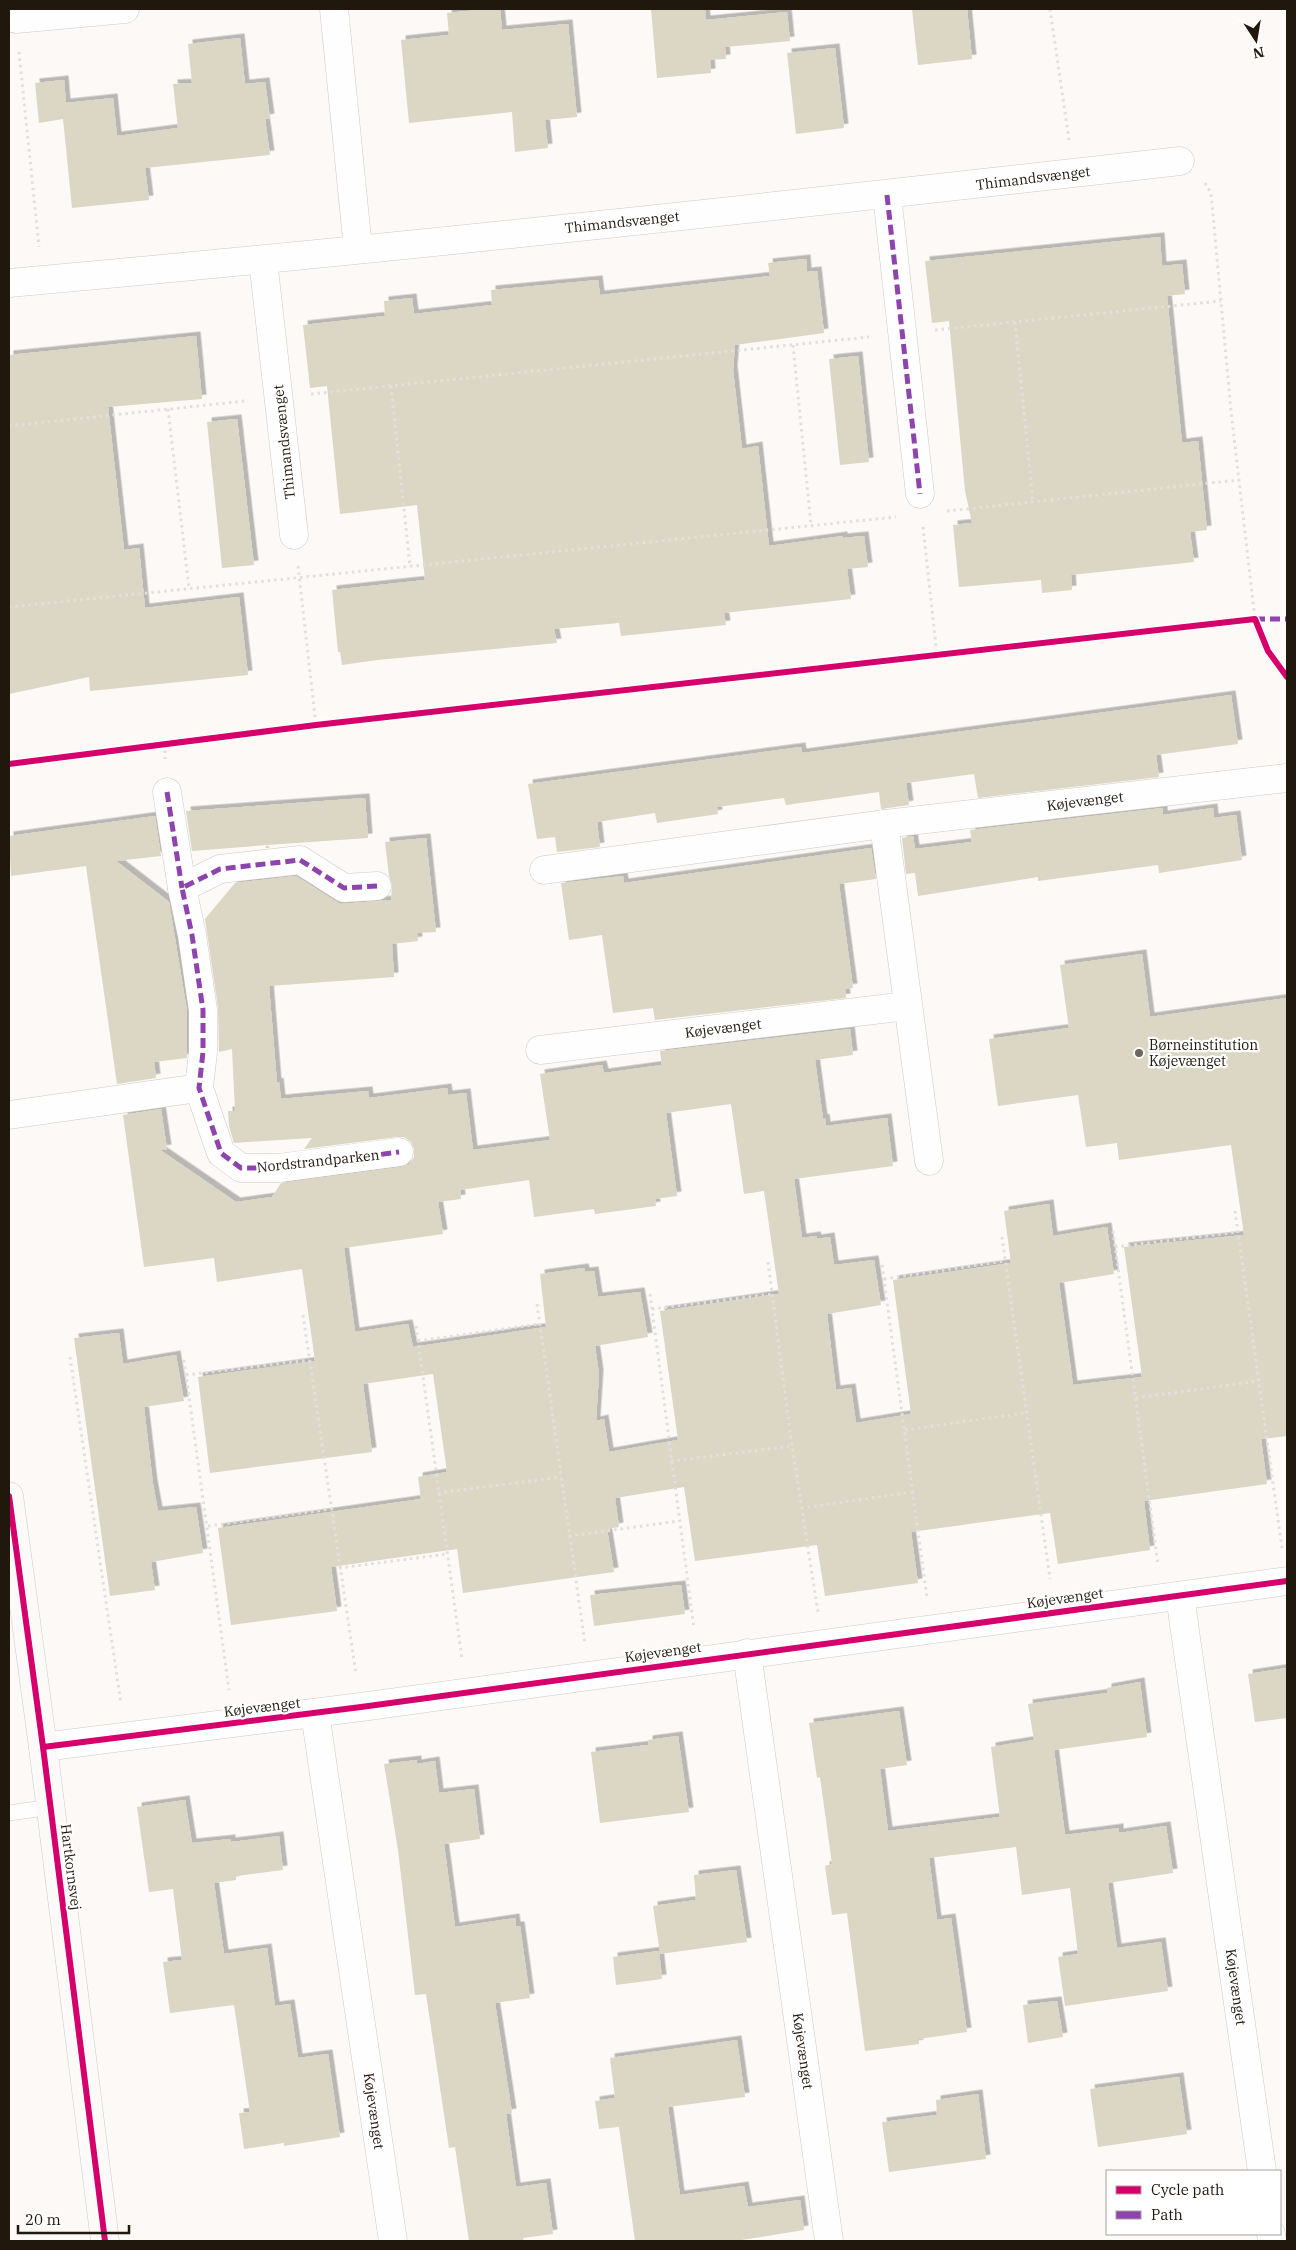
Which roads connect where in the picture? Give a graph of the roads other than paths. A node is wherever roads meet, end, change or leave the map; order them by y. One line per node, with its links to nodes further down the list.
1 (125, 9): 3 (street)
2 (334, 9): 6 (street)
3 (16, 19)
4 (1180, 161): 5 (street, Thimandsvænget)
5 (887, 194): 6 (street, Thimandsvænget); 9 (street)
6 (358, 249): 7 (street, Thimandsvænget)
7 (263, 260): 8 (street, Thimandsvænget); 10 (street, Thimandsvænget)
8 (9, 282)
9 (921, 504)
10 (294, 536)
11 (1287, 778): 13 (street, Køjevænget)
12 (167, 792): 16 (street, Nordstrandparken)
13 (884, 824): 14 (street, Køjevænget); 17 (street)
14 (544, 870)
15 (377, 886): 16 (street)
16 (182, 888): 19 (street, Nordstrandparken)
17 (907, 1006): 18 (street, Køjevænget); 22 (street)
18 (540, 1050)
19 (199, 1088): 20 (street); 21 (street, Nordstrandparken)
20 (9, 1115)
21 (399, 1152)
22 (929, 1161)
23 (9, 1496): 28 (street, Hartkornsvej)
24 (1287, 1581): 25 (street, Køjevænget)
25 (1171, 1597): 26 (street, Køjevænget); 31 (street, Køjevænget)
26 (748, 1653): 27 (street, Køjevænget); 34 (street, Køjevænget)
27 (316, 1713): 28 (street, Køjevænget); 33 (street, Køjevænget)
28 (43, 1747): 29 (street, Hartkornsvej)
29 (50, 1807): 30 (lane); 32 (street, Hartkornsvej)
30 (9, 1813)
31 (1262, 2170)
32 (105, 2241)
33 (393, 2241)
34 (829, 2241)

